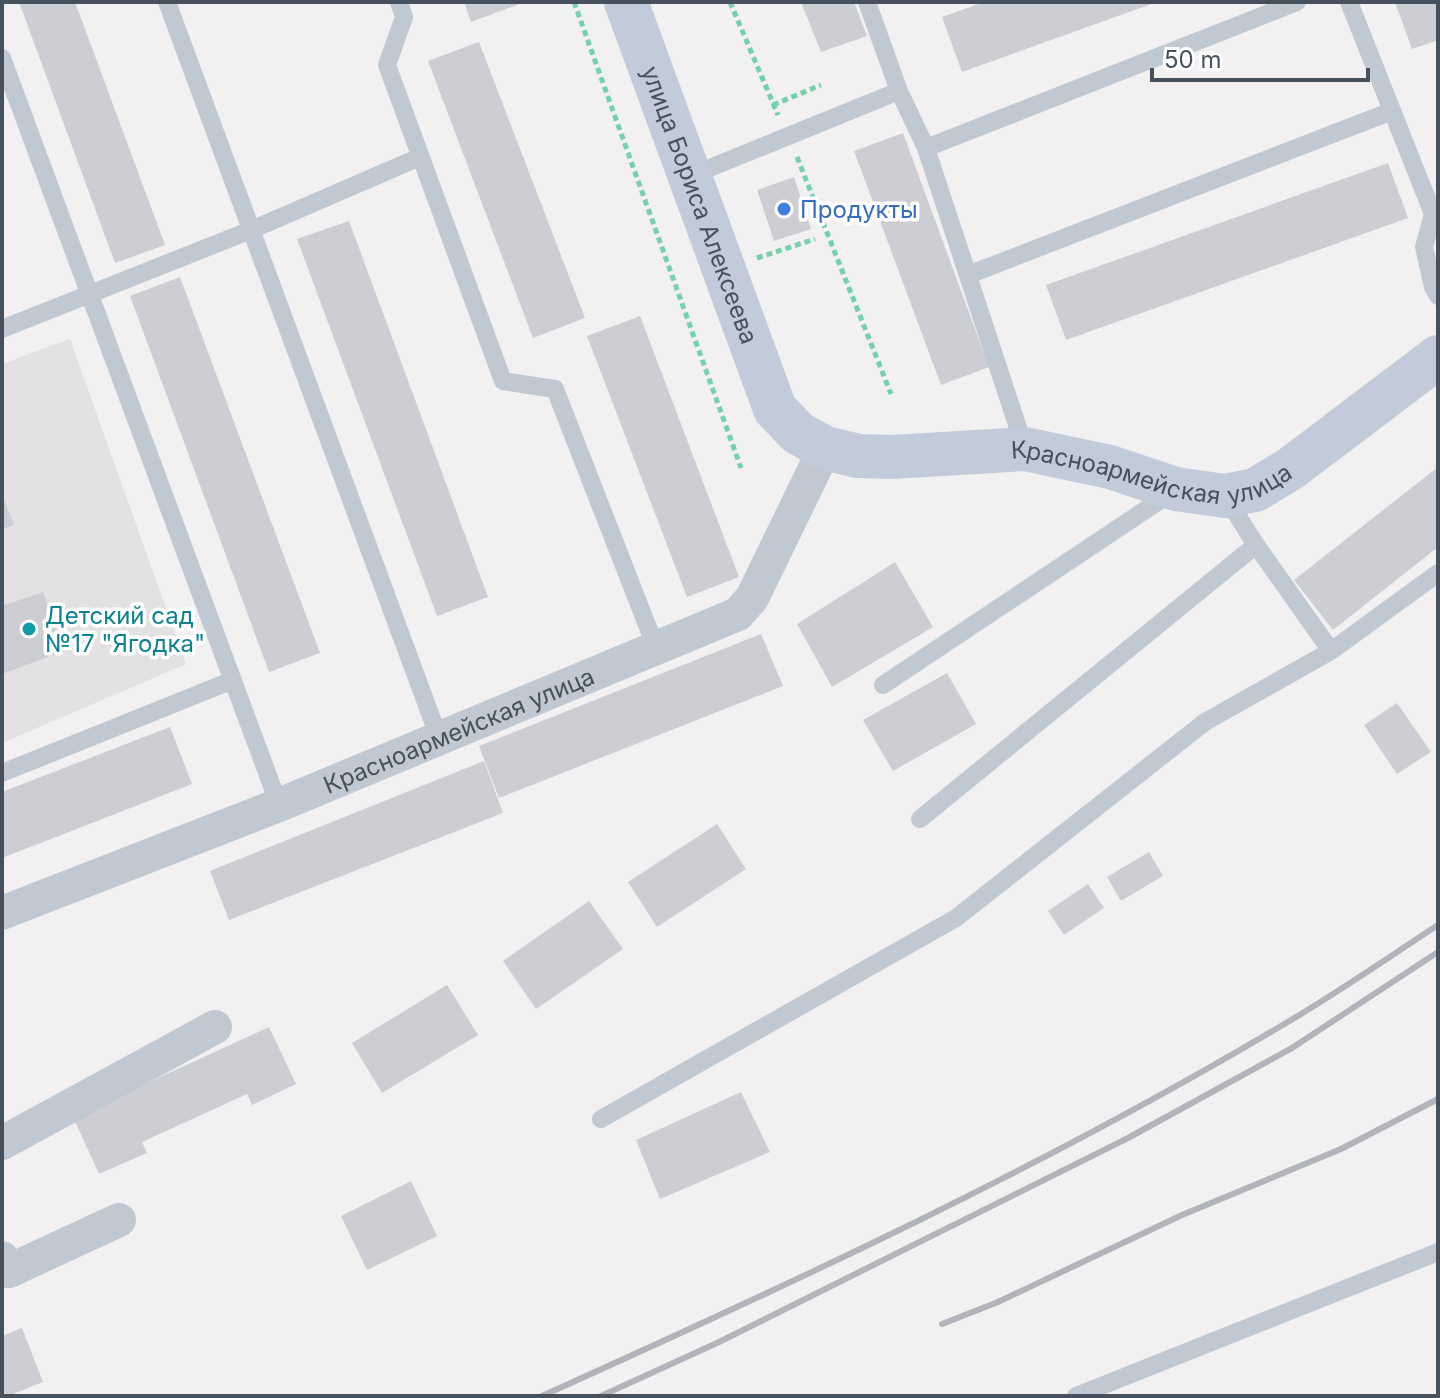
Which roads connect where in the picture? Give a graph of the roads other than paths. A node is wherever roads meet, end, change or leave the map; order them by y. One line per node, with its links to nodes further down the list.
1 (167, 2): 14 (lane)
2 (399, 2): 11 (lane)
3 (626, 2): 12 (street, улица Бориса Алексеева)
4 (867, 2): 8 (lane)
5 (1297, 2): 10 (lane)
6 (1349, 2): 9 (lane)
7 (2, 58): 16 (lane)
8 (899, 91): 10 (lane); 12 (lane)
9 (1392, 111): 13 (lane); 15 (lane)
10 (926, 148): 15 (lane)
11 (420, 157): 14 (lane); 27 (lane)
12 (690, 176): 20 (street, улица Бориса Алексеева)
13 (1435, 214): 17 (lane)
14 (251, 230): 16 (lane); 31 (lane)
15 (968, 275): 22 (lane)
16 (90, 293): 18 (lane); 29 (lane)
17 (1438, 296)
18 (2, 329)
19 (1438, 357): 24 (street, Красноармейская улица)
20 (775, 409): 21 (street, Красноармейская улица)
21 (825, 448): 22 (street, Красноармейская улица); 27 (street, Красноармейская улица)
22 (1025, 449): 23 (street, Красноармейская улица)
23 (1176, 489): 24 (street, Красноармейская улица); 30 (lane)
24 (1225, 496): 25 (lane)
25 (1256, 545): 28 (lane); 34 (lane)
26 (1438, 573): 28 (lane)
27 (656, 648): 31 (street, Красноармейская улица)
28 (1331, 651): 37 (lane)
29 (233, 680): 32 (lane); 33 (lane)
30 (883, 685)
31 (439, 738): 33 (street, Красноармейская улица)
32 (2, 773)
33 (279, 805): 35 (street, Красноармейская улица)
34 (920, 819)
35 (2, 913)
36 (215, 1027): 38 (street)
37 (601, 1119)
38 (2, 1143)
39 (119, 1220): 41 (street)
40 (1438, 1252): 42 (lane)
41 (2, 1258)
42 (1076, 1396)

